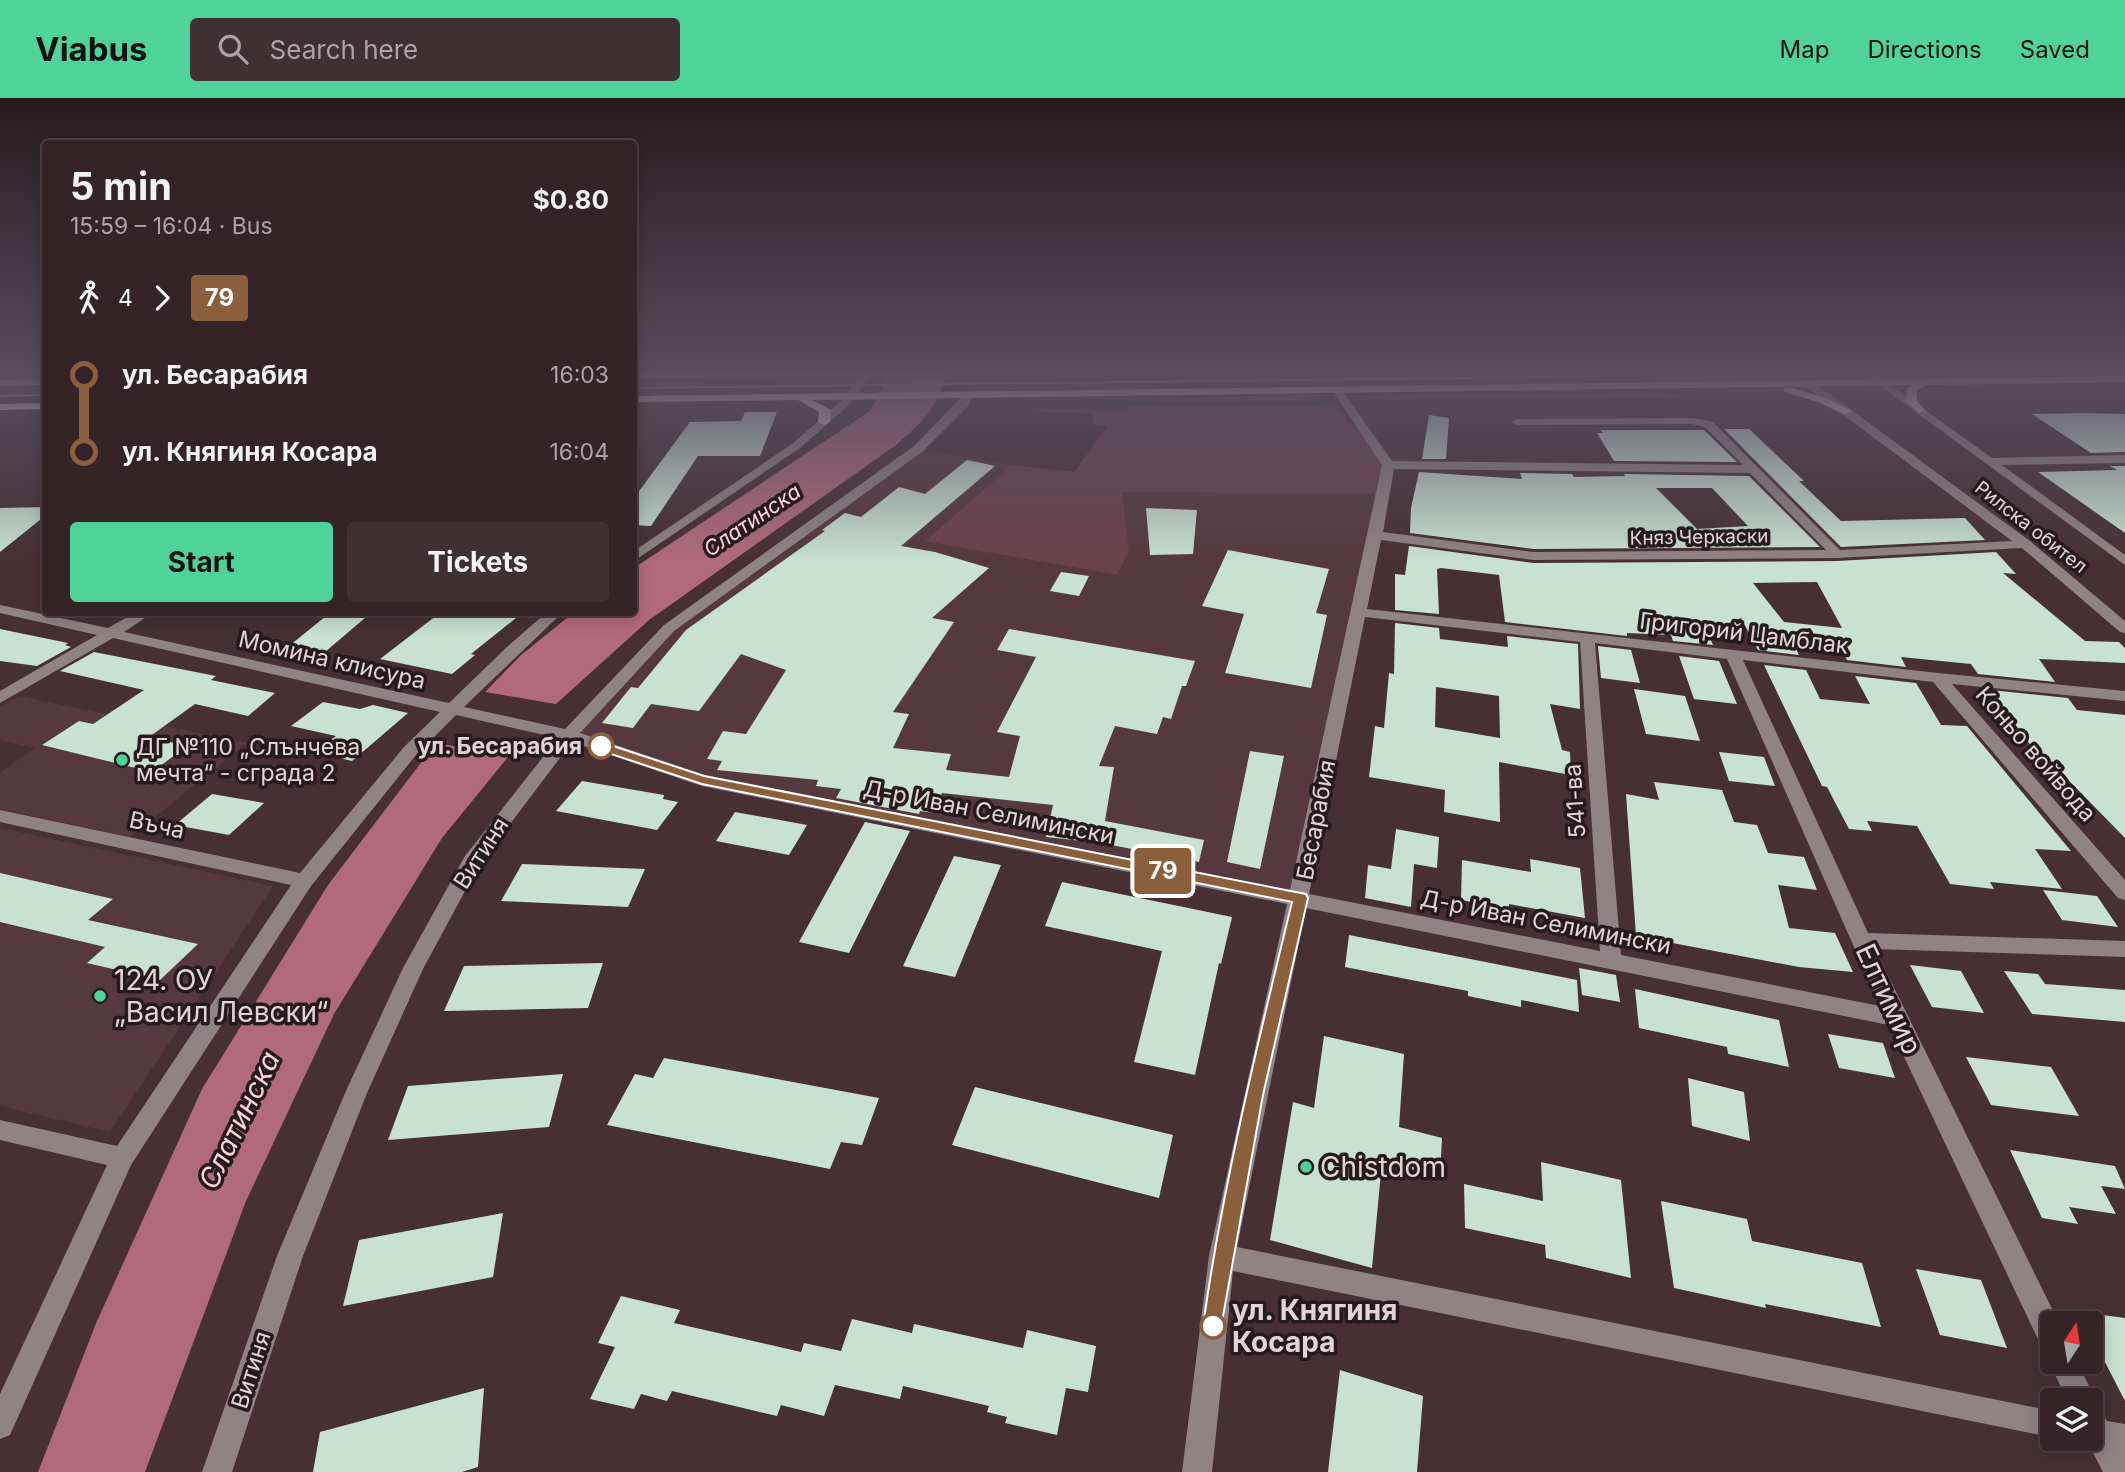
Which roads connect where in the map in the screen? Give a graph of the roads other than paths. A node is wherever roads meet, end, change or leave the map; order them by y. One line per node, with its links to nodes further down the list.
1 (811, 433): 13 (street)
2 (934, 433): 28 (street, Витиня)
3 (1366, 433): 9 (street)
4 (1718, 433): 10 (street)
5 (1875, 433): 12 (street, Рилска обител)
6 (1951, 433): 8 (street, Рилска обител)
7 (2125, 460): 8 (street)
8 (1991, 462): 15 (street, Рилска обител)
9 (1388, 465): 10 (street); 11 (street, Бесарабия)
10 (1752, 469): 14 (street)
11 (1376, 535): 14 (street, Княз Черкаски); 17 (street, Бесарабия)
12 (2025, 544): 14 (street, Княз Черкаски); 20 (street, Рилска обител)
13 (637, 554)
14 (1837, 554)
15 (2125, 561)
16 (0, 609): 21 (street, Момина клисура)
17 (1358, 612): 22 (street, Григорий Цамблак); 32 (street, Бесарабия)
18 (140, 616): 21 (street)
19 (552, 616): 27 (street)
20 (2125, 629)
21 (109, 633): 26 (street); 27 (street, Момина клисура)
22 (1587, 638): 23 (street, Григорий Цамблак); 35 (street, 541-ва)
23 (1732, 655): 24 (street, Григорий Цамблак); 33 (street, Елтимир)
24 (1938, 678): 25 (street, Григорий Цамблак); 31 (street, Коньо войвода)
25 (2125, 696)
26 (0, 698)
27 (454, 710): 28 (street, Д-р Иван Селимински); 30 (street)
28 (569, 735): 32 (street, Д-р Иван Селимински); 44 (street, Витиня)
29 (0, 816): 30 (street, Въча)
30 (304, 881): 38 (street)
31 (2125, 893)
32 (1300, 898): 35 (street, Д-р Иван Селимински); 39 (street, Бесарабия)
33 (1862, 942): 34 (street); 36 (street, Елтимир)
34 (2125, 949)
35 (1611, 960): 36 (street, Д-р Иван Селимински)
36 (1896, 1018): 40 (street, Елтимир)
37 (0, 1130): 38 (street)
38 (122, 1158): 42 (street)
39 (1222, 1256): 41 (street); 45 (street, Бесарабия)
40 (2040, 1313)
41 (2040, 1422)
42 (0, 1425)
43 (2103, 1434): 46 (street)
44 (217, 1472)
45 (1197, 1472)
46 (2118, 1472)

